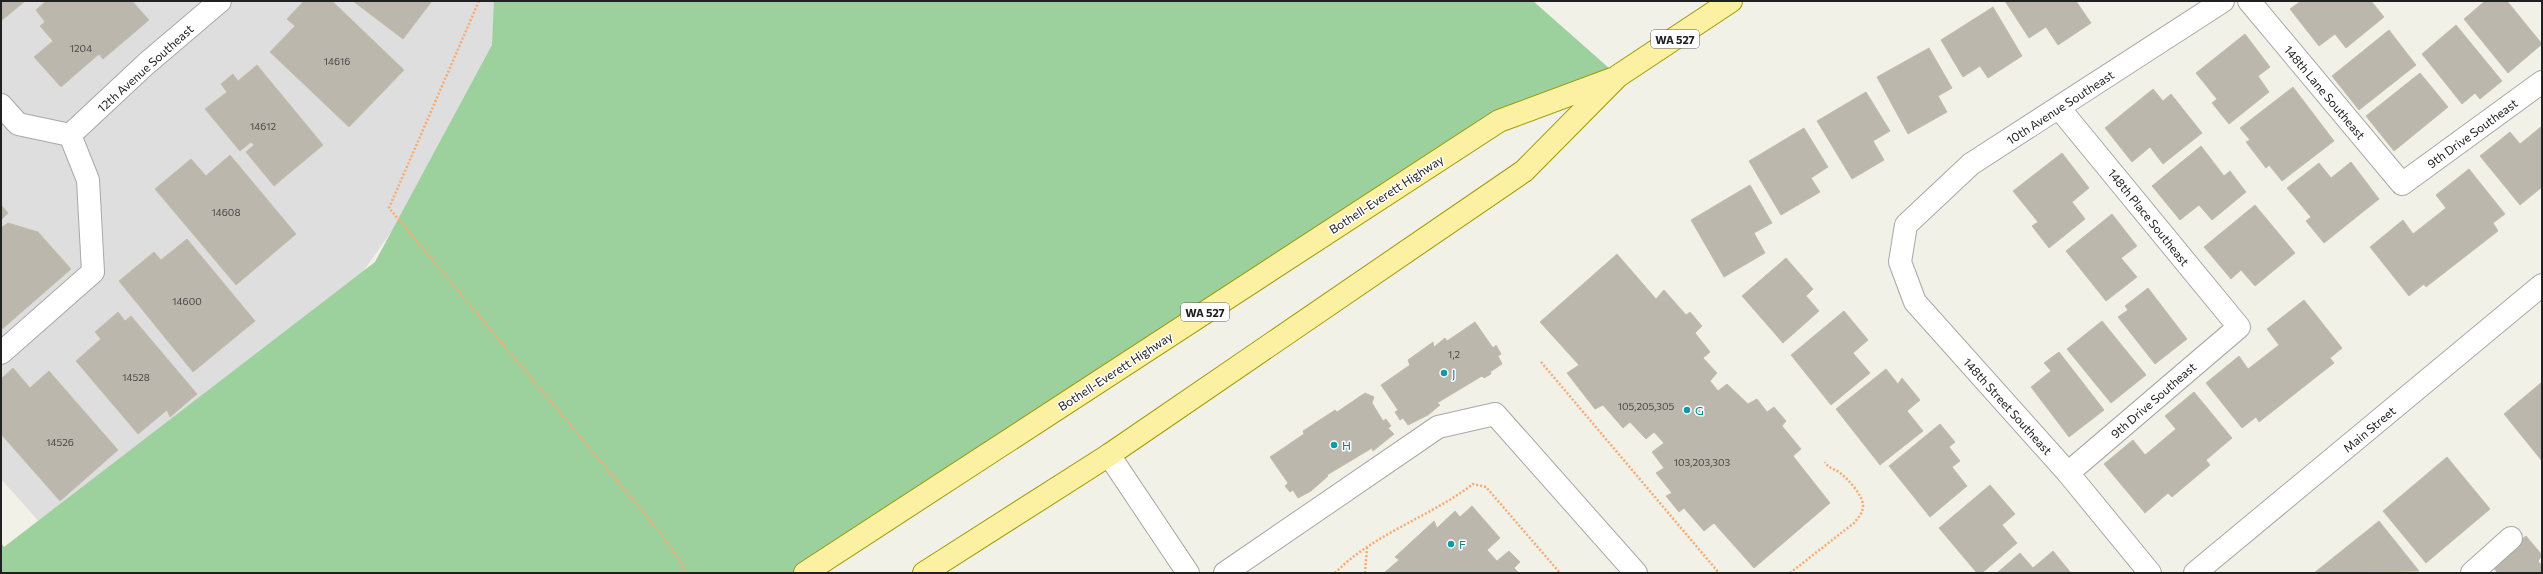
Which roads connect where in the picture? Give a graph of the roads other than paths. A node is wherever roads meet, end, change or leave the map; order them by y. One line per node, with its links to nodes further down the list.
1 (220, 1): 9 (street, 12th Avenue Southeast)
2 (1731, 1): 5 (main road, Bothell-Everett Highway / WA 527)
3 (2224, 1): 8 (street, 10th Avenue Southeast)
4 (2249, 1): 10 (street, 148th Lane Southeast)
5 (1618, 76): 15 (main road, Bothell-Everett Highway); 18 (main road, Bothell-Everett Highway / WA 527)
6 (2542, 82): 10 (street, 9th Drive Southeast)
7 (1, 105): 9 (street)
8 (2059, 108): 11 (street, 10th Avenue Southeast); 13 (street, 148th Place Southeast)
9 (70, 135): 14 (street)
10 (2402, 184)
11 (1906, 225): 16 (street, 148th Street Southeast)
12 (2542, 285): 24 (street, Main Street)
13 (2238, 327): 16 (street, 9th Drive Southeast)
14 (1, 353)
15 (1109, 455): 19 (main road, Bothell-Everett Highway); 20 (street)
16 (2068, 473): 23 (street, 148th Street Southeast)
17 (2511, 538): 25 (street)
18 (805, 573)
19 (924, 573)
20 (1188, 573)
21 (1225, 573): 22 (street)
22 (1636, 573)
23 (2150, 573)
24 (2195, 573)
25 (2472, 573)

